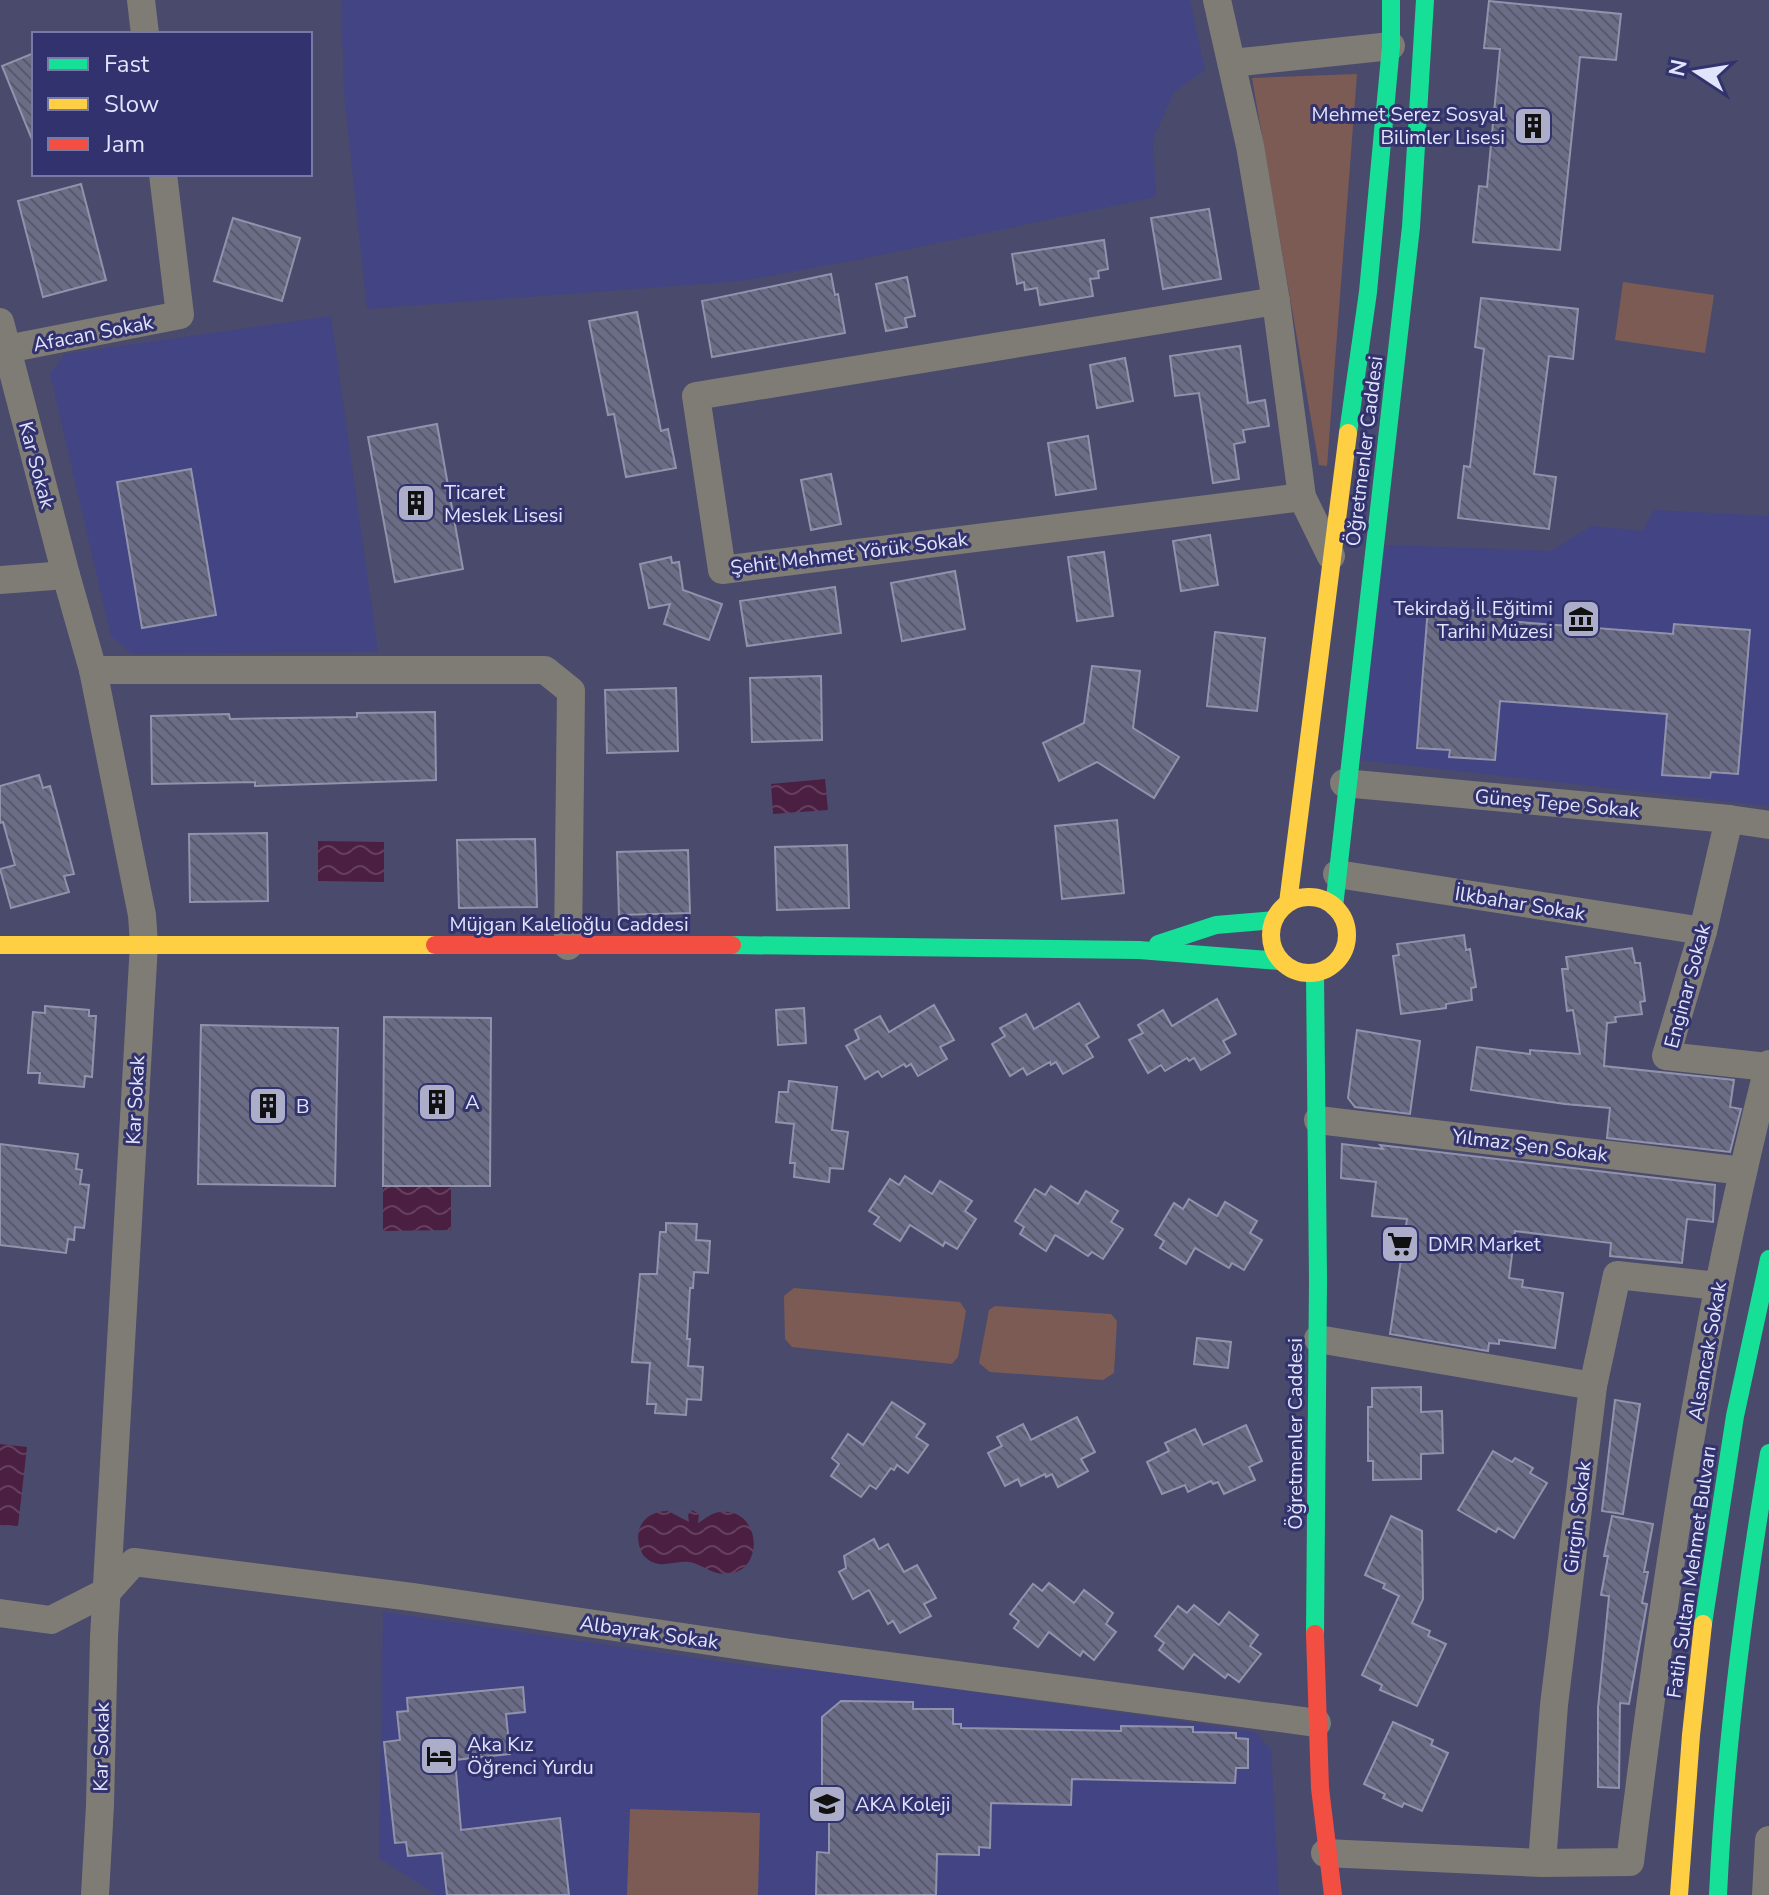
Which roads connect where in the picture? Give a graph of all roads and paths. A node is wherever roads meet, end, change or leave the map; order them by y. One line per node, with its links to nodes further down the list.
1 (141, 0): 5 (street)
2 (1217, 0): 8 (street)
3 (1391, 0): 6 (main road, Öğretmenler Caddesi)
4 (1425, 0): 7 (main road, Öğretmenler Caddesi)
5 (145, 32)
6 (1391, 46): 7 (main road); 8 (street); 14 (main road, Öğretmenler Caddesi)
7 (1423, 46): 18 (main road, Öğretmenler Caddesi)
8 (1232, 63): 10 (street)
9 (163, 176): 12 (street, Afacan Sokak)
10 (1276, 301): 13 (street); 13 (street, Şehit Mehmet Yörük Sokak)
11 (0, 322): 12 (street, Kar Sokak)
12 (7, 349): 15 (street, Kar Sokak)
13 (1302, 497): 14 (street)
14 (1331, 556): 22 (main road, Öğretmenler Caddesi)
15 (66, 575): 16 (street); 17 (street, Kar Sokak)
16 (0, 580)
17 (93, 670): 26 (street, Kar Sokak); 28 (street)
18 (1344, 783): 19 (street, Güneş Tepe Sokak); 21 (main road, Öğretmenler Caddesi)
19 (1729, 819): 20 (street, Güneş Tepe Sokak); 25 (street, Enginar Sokak)
20 (1769, 825)
21 (1337, 874): 23 (main road, Öğretmenler Caddesi); 25 (street, İlkbahar Sokak)
22 (1288, 903): 23 (main road); 24 (main road)
23 (1334, 907): 31 (main road)
24 (1274, 920): 29 (main road, Müjgan Kalelioğlu Caddesi); 30 (main road)
25 (1703, 931): 32 (street, Enginar Sokak)
26 (144, 944): 27 (main road, Müjgan Kalelioğlu Caddesi); 28 (main road, Müjgan Kalelioğlu Caddesi); 40 (street, Kar Sokak)
27 (0, 945)
28 (568, 946): 29 (main road, Müjgan Kalelioğlu Caddesi)
29 (1139, 950): 30 (main road, Müjgan Kalelioğlu Caddesi)
30 (1280, 961): 31 (main road)
31 (1315, 973): 33 (main road, Öğretmenler Caddesi)
32 (1769, 1065): 34 (street, Alsancak Sokak)
33 (1318, 1120): 34 (street, Yılmaz Şen Sokak); 37 (main road, Öğretmenler Caddesi)
34 (1743, 1171): 36 (street, Alsancak Sokak)
35 (1769, 1259): 49 (main road, Fatih Sultan Mehmet Bulvarı)
36 (1718, 1286): 38 (street, Girgin Sokak); 46 (street, Alsancak Sokak)
37 (1318, 1339): 38 (street); 43 (main road, Öğretmenler Caddesi)
38 (1593, 1386): 46 (street, Girgin Sokak)
39 (1769, 1453): 42 (main road)
40 (108, 1591): 41 (street, Albayrak Sokak); 43 (street, Albayrak Sokak); 47 (street, Kar Sokak)
41 (0, 1613)
42 (1756, 1632): 50 (main road)
43 (1317, 1723): 45 (main road, Öğretmenler Caddesi)
44 (1769, 1840): 51 (street)
45 (1325, 1853): 46 (street, Alsancak Sokak); 48 (main road, Öğretmenler Caddesi)
46 (1542, 1863)
47 (95, 1895)
48 (1333, 1895)
49 (1679, 1895)
50 (1718, 1895)
51 (1766, 1895)

